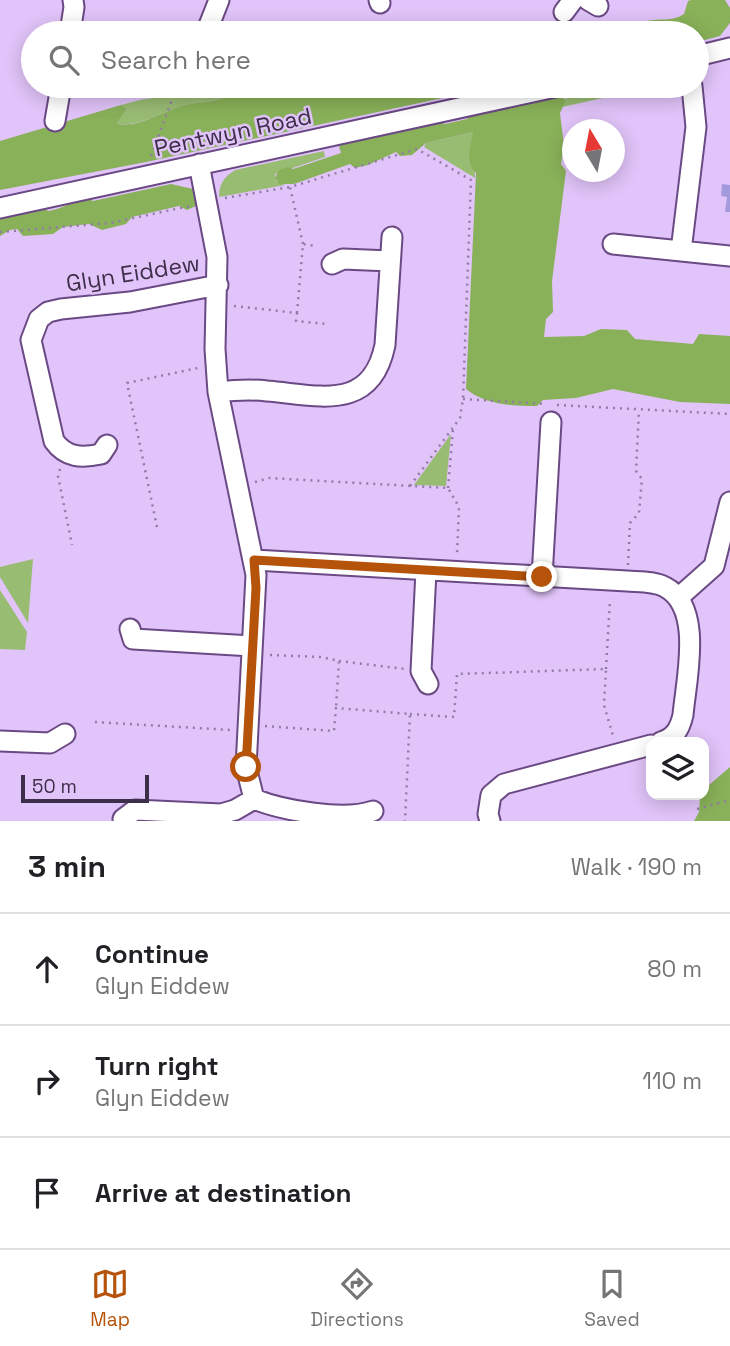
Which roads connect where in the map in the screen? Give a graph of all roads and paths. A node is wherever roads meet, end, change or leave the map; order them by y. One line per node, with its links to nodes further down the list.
1 (73, 0): 3 (street)
2 (219, 0): 4 (street)
3 (72, 21)
4 (211, 21)
5 (730, 48): 6 (street)
6 (709, 53)
7 (59, 98): 11 (street)
8 (173, 98): 12 (path)
9 (504, 98): 13 (street, Pentwyn Road)
10 (693, 98): 23 (street)
11 (55, 121)
12 (151, 156)
13 (199, 164): 17 (street, Pentwyn Road); 27 (street, Glyn Eiddew)
14 (290, 187): 15 (path); 20 (path); 32 (path)
15 (216, 200)
16 (185, 207): 18 (path)
17 (0, 208)
18 (0, 232)
19 (391, 237): 25 (street)
20 (303, 244): 22 (path); 28 (path)
21 (613, 244): 23 (street)
22 (316, 246)
23 (681, 251): 24 (street)
24 (730, 256)
25 (390, 261): 26 (street); 31 (street)
26 (332, 264)
27 (217, 294): 28 (path); 30 (street, Glyn Eiddew); 38 (street, Glyn Eiddew)
28 (297, 313): 29 (path)
29 (327, 324)
30 (215, 365): 31 (street, Glyn Eiddew); 43 (path)
31 (218, 392): 40 (street, Glyn Eiddew)
32 (463, 399): 33 (path); 36 (path)
33 (639, 410): 34 (path); 49 (path)
34 (730, 414)
35 (551, 422): 48 (street)
36 (453, 428): 39 (path); 41 (path)
37 (107, 445): 38 (street)
38 (63, 451): 44 (path)
39 (410, 486): 40 (path); 41 (path)
40 (239, 487): 45 (street, Glyn Eiddew)
41 (448, 488): 47 (path)
42 (730, 502): 50 (street)
43 (157, 527)
44 (72, 544)
45 (254, 560): 46 (street); 52 (street, Glyn Eiddew)
46 (426, 571): 47 (street); 55 (street)
47 (456, 572): 48 (street)
48 (542, 577): 49 (street)
49 (619, 581): 50 (street); 54 (path)
50 (678, 598): 61 (street)
51 (130, 629): 52 (street)
52 (252, 650): 53 (path); 59 (street, Glyn Eiddew)
53 (339, 661): 55 (path); 56 (path)
54 (606, 669): 57 (path); 64 (path)
55 (424, 677)
56 (336, 708): 57 (path); 59 (path)
57 (410, 714): 70 (path)
58 (95, 722): 59 (path)
59 (248, 728): 65 (street, Glyn Eiddew)
60 (65, 734): 62 (street)
61 (672, 737)
62 (0, 741)
63 (646, 746): 64 (street)
64 (618, 754): 71 (street)
65 (254, 799): 68 (street); 69 (street)
66 (729, 801): 67 (path)
67 (697, 809)
68 (373, 811)
69 (123, 819)
70 (405, 821)
71 (490, 821)

